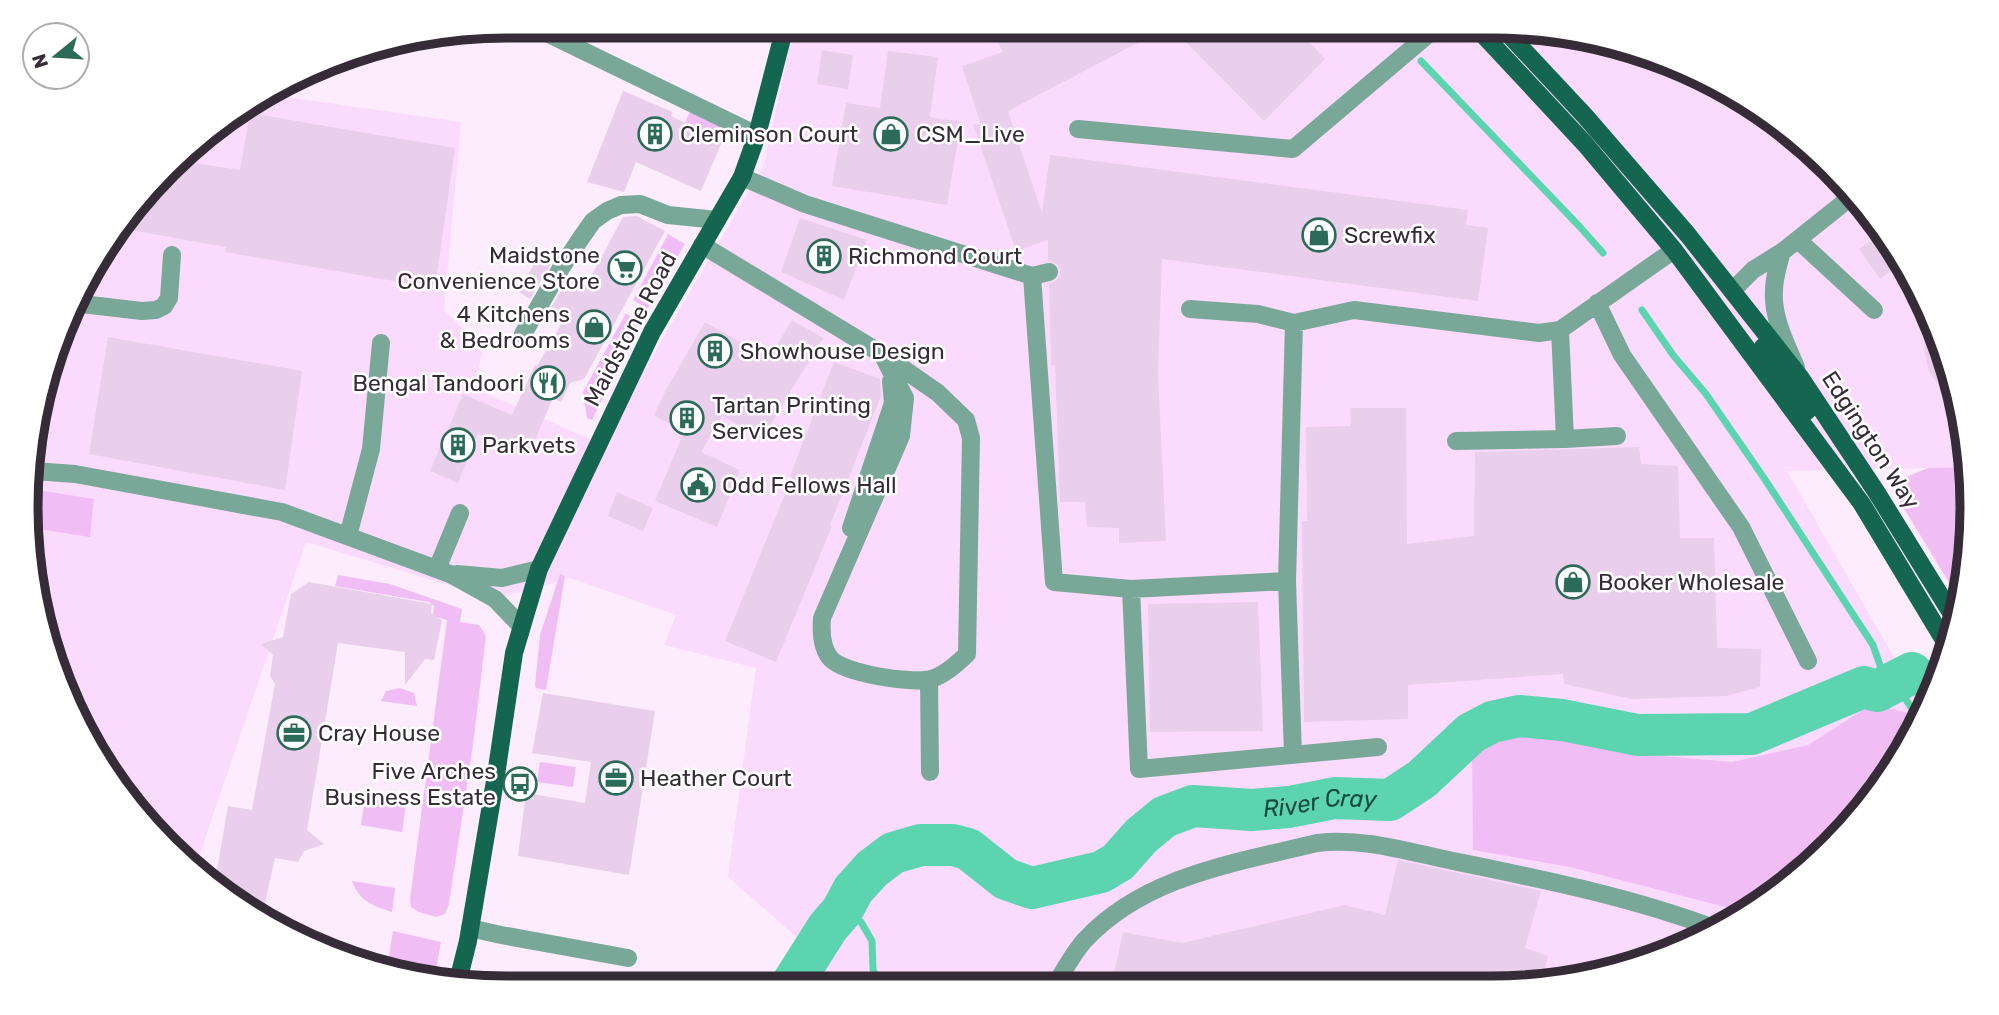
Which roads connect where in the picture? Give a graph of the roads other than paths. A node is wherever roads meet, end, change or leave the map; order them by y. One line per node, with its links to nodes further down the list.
1 (557, 38): 7 (street)
2 (782, 38): 7 (main road, Maidstone Road)
3 (1424, 38): 6 (street)
4 (1486, 38): 12 (main road, Edgington Way)
5 (1514, 39): 12 (main road, Edgington Way)
6 (1078, 129)
7 (757, 135): 8 (main road, Maidstone Road)
8 (742, 177): 10 (main road, Maidstone Road); 39 (street)
9 (1846, 200): 11 (street)
10 (717, 220): 13 (main road, Maidstone Road); 25 (street)
11 (1798, 240): 14 (street); 22 (street)
12 (1681, 242): 16 (main road, Edgington Way); 19 (street); 33 (main road, Edgington Way)
13 (702, 245): 27 (street); 36 (main road, Maidstone Road)
14 (1782, 252): 17 (street); 28 (street)
15 (172, 255): 20 (street)
16 (1713, 266): 17 (street); 18 (main road, Edgington Way)
17 (1753, 270): 18 (street)
18 (1732, 291): 28 (main road, Edgington Way); 33 (main road, Edgington Way)
19 (1597, 303): 24 (street); 43 (street)
20 (85, 304)
21 (1190, 309): 23 (street)
22 (1874, 310)
23 (1294, 323): 24 (street); 38 (street)
24 (1560, 330): 30 (street)
25 (523, 334)
26 (381, 343): 35 (street)
27 (886, 360): 44 (street); 44 (street)
28 (1800, 377): 40 (main road, Edgington Way)
29 (1617, 436): 30 (street)
30 (1565, 439): 31 (street)
31 (1456, 441)
32 (41, 471): 35 (street)
33 (1862, 504): 42 (main road, Edgington Way)
34 (460, 513): 37 (street)
35 (348, 536): 37 (street)
36 (539, 569): 37 (street); 41 (main road, Maidstone Road)
37 (443, 571): 41 (street)
38 (1287, 581): 39 (street); 46 (street)
39 (1131, 589): 46 (street)
40 (1949, 609)
41 (521, 626): 49 (main road, Maidstone Road)
42 (1942, 637)
43 (1808, 661)
44 (929, 680): 47 (street)
45 (1378, 747): 46 (street)
46 (1293, 755)
47 (930, 772)
48 (1705, 925): 52 (street)
49 (470, 928): 50 (street); 51 (main road, Maidstone Road)
50 (628, 958)
51 (460, 973)
52 (1061, 976)

